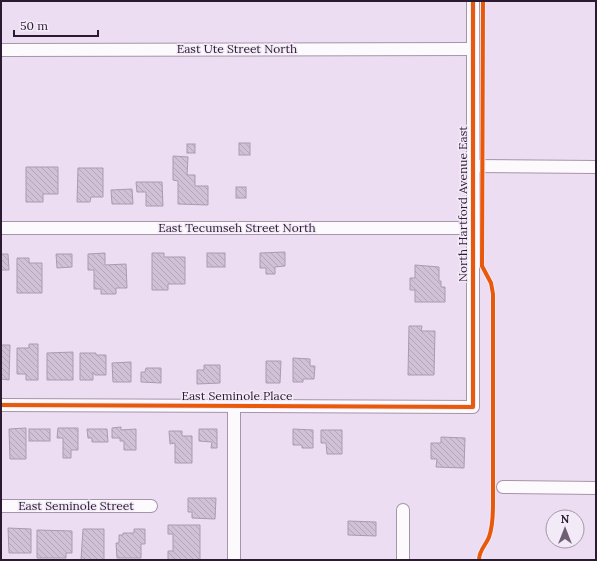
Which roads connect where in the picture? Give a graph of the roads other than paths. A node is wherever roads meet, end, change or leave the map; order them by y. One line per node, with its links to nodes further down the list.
1 (473, 1): 2 (street, North Hartford Avenue East)
2 (473, 49): 3 (street, East Ute Street North); 4 (street, North Hartford Avenue East)
3 (1, 50)
4 (473, 166): 5 (street); 7 (street, North Hartford Avenue East)
5 (596, 167)
6 (1, 228): 7 (street, East Tecumseh Street North)
7 (473, 228): 10 (street, North Hartford Avenue East)
8 (1, 405): 9 (street, East Seminole Place)
9 (234, 406): 10 (street, East Seminole Place); 16 (street)
10 (473, 407)
11 (503, 487): 12 (street)
12 (596, 488)
13 (1, 506): 14 (street, East Seminole Street)
14 (151, 506)
15 (403, 510): 17 (street)
16 (234, 560)
17 (403, 560)

